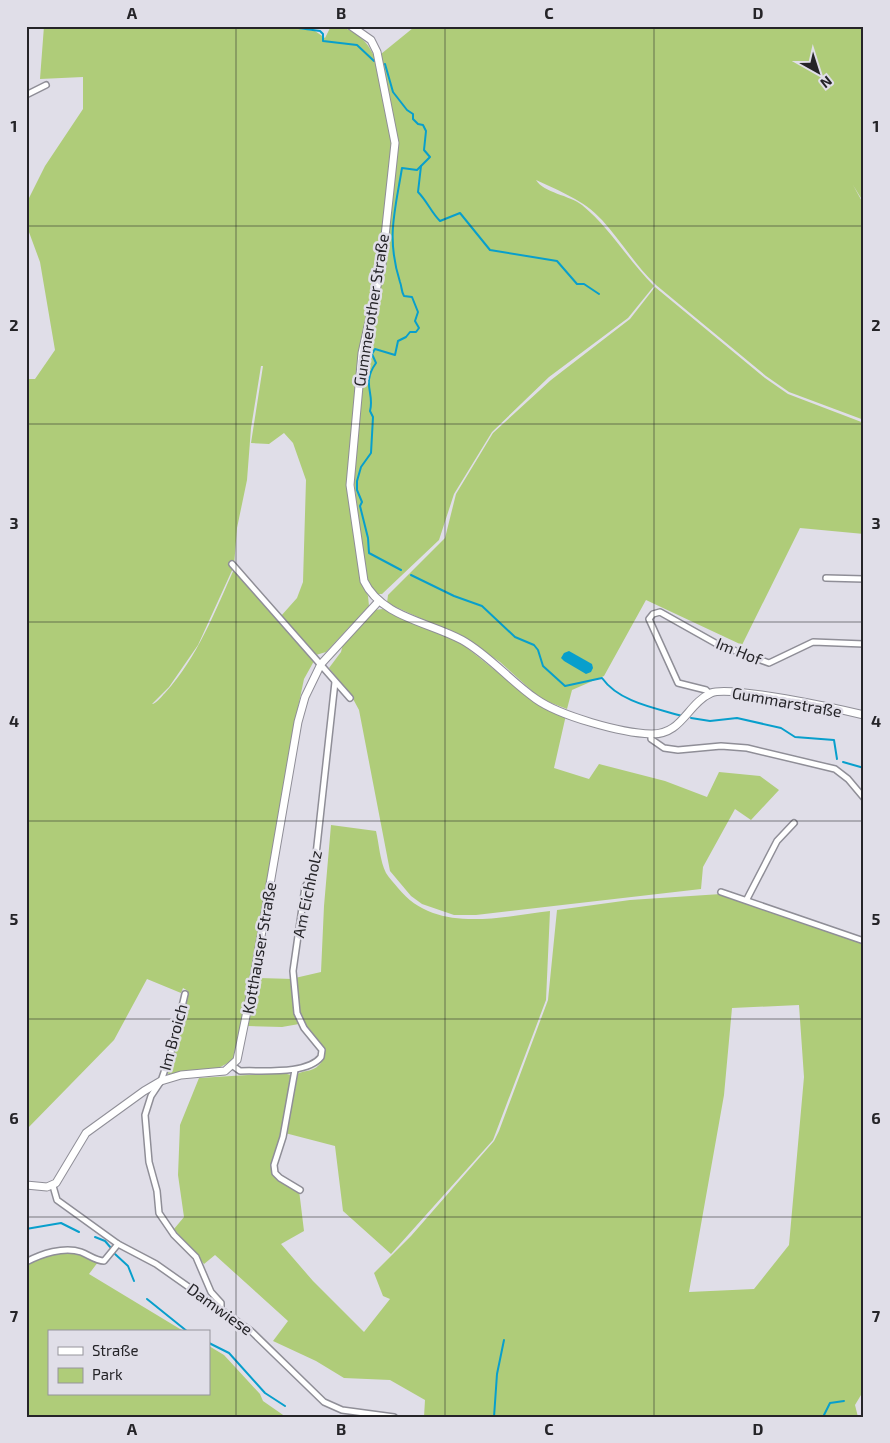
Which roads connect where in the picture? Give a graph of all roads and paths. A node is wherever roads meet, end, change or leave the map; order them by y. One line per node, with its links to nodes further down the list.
1 (351, 26): 7 (street, Gummerother Straße)
2 (46, 85): 3 (street)
3 (26, 95)
4 (232, 564): 10 (street)
5 (826, 578): 6 (street)
6 (864, 579)
7 (378, 602): 10 (street, Kotthauser Straße); 15 (street, Gummarstraße)
8 (649, 619): 9 (street, Im Hof); 12 (street, Gummarstraße)
9 (864, 644)
10 (322, 664): 11 (street); 22 (street, Kotthauser Straße)
11 (335, 682): 13 (street); 23 (street, Am Eichholz)
12 (710, 694): 14 (street, Gummarstraße); 15 (street, Gummarstraße)
13 (350, 698)
14 (864, 715)
15 (651, 734): 16 (street)
16 (864, 798)
17 (794, 822): 19 (street)
18 (722, 892): 19 (street)
19 (747, 899): 20 (street)
20 (864, 941)
21 (185, 994): 24 (street, Im Broich)
22 (233, 1066): 23 (street, Am Eichholz); 24 (street)
23 (295, 1070): 27 (street)
24 (161, 1081): 26 (street); 30 (street, Im Broich)
25 (26, 1185): 26 (street)
26 (53, 1186): 28 (street, Damwiese)
27 (300, 1190)
28 (118, 1244): 29 (street); 30 (street, Damwiese)
29 (26, 1262)
30 (221, 1310): 31 (street, Damwiese)
31 (394, 1417)

